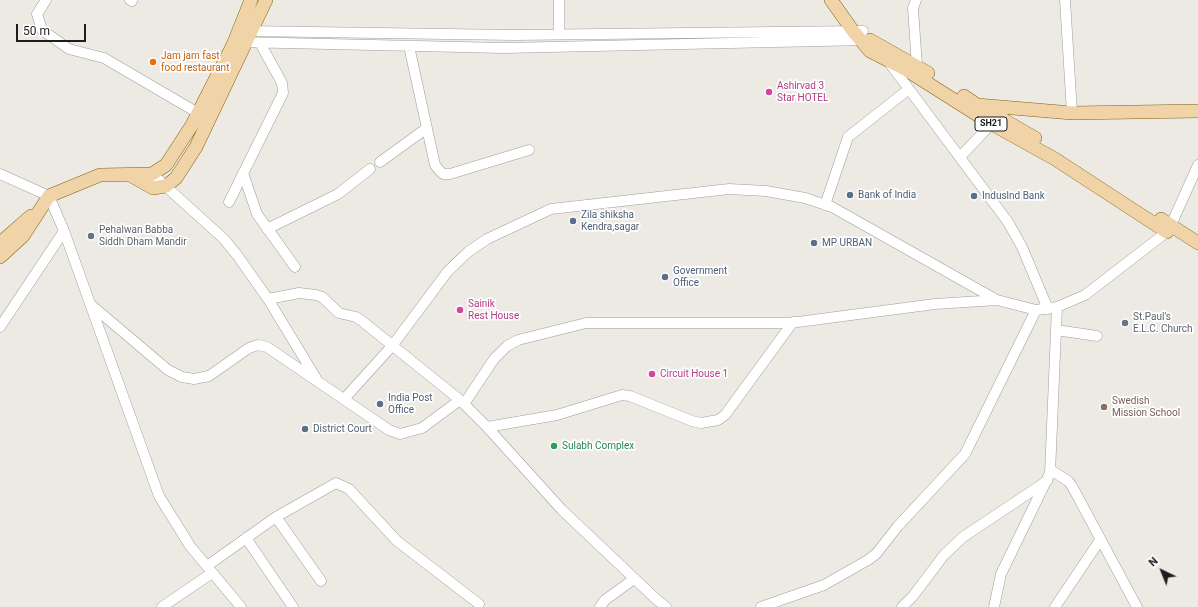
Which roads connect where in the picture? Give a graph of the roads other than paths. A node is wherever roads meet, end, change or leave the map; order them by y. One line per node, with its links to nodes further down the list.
1 (46, 0): 18 (street)
2 (559, 0): 8 (street)
3 (831, 0): 10 (main road, SH21)
4 (841, 0): 10 (main road, SH21)
5 (916, 0): 14 (street)
6 (1065, 0): 19 (street)
7 (259, 2): 9 (main road)
8 (560, 34): 9 (street); 10 (street)
9 (242, 36): 11 (street); 18 (main road); 31 (main road)
10 (862, 36): 12 (street); 13 (main road, SH21)
11 (260, 43): 12 (street); 27 (street)
12 (409, 46): 21 (street)
13 (889, 55): 14 (main road, SH21); 15 (street); 20 (main road, SH21)
14 (917, 66): 16 (main road, SH21)
15 (910, 89): 23 (street); 34 (street)
16 (978, 105): 19 (main road, SH21); 20 (main road)
17 (1198, 111): 19 (main road, SH21)
18 (198, 113): 29 (main road)
19 (1072, 114)
20 (995, 120): 23 (street); 36 (main road, SH21)
21 (427, 128): 22 (street); 24 (street)
22 (528, 150)
23 (960, 157): 46 (street)
24 (380, 162)
25 (1198, 165): 36 (street)
26 (370, 169): 37 (street)
27 (243, 173): 33 (street); 37 (street)
28 (0, 174): 32 (street)
29 (152, 174): 30 (main road); 31 (street)
30 (128, 175): 31 (main road); 32 (main road)
31 (166, 186): 43 (street)
32 (49, 196): 35 (main road); 38 (street)
33 (228, 202)
34 (825, 204): 44 (street); 52 (street)
35 (40, 209): 40 (main road); 41 (main road)
36 (1170, 228): 39 (main road); 46 (street)
37 (267, 229): 42 (street)
38 (64, 231): 45 (street); 49 (street)
39 (1197, 241)
40 (0, 243)
41 (0, 257)
42 (295, 268)
43 (268, 299): 52 (street); 53 (street)
44 (997, 300): 47 (street); 48 (street)
45 (89, 302): 53 (street); 62 (street)
46 (1053, 308): 47 (street); 50 (street)
47 (1036, 310): 71 (street)
48 (793, 322): 55 (street); 56 (street)
49 (0, 327)
50 (1056, 330): 51 (street); 57 (street)
51 (1097, 336)
52 (392, 346): 54 (street); 55 (street)
53 (318, 382): 54 (street)
54 (344, 399): 55 (street)
55 (462, 402): 56 (street)
56 (487, 427): 63 (street)
57 (1051, 470): 58 (street); 61 (street)
58 (1048, 480): 72 (street); 73 (street)
59 (276, 517): 60 (street); 64 (street); 65 (street)
60 (246, 538): 62 (street); 68 (street)
61 (1100, 540): 74 (street); 75 (street)
62 (210, 569): 66 (street); 67 (street)
63 (634, 579): 69 (street); 70 (street)
64 (322, 581)
65 (479, 604)
66 (162, 607)
67 (241, 607)
68 (293, 607)
69 (600, 607)
70 (666, 607)
71 (761, 607)
72 (902, 607)
73 (994, 607)
74 (1055, 607)
75 (1136, 607)

